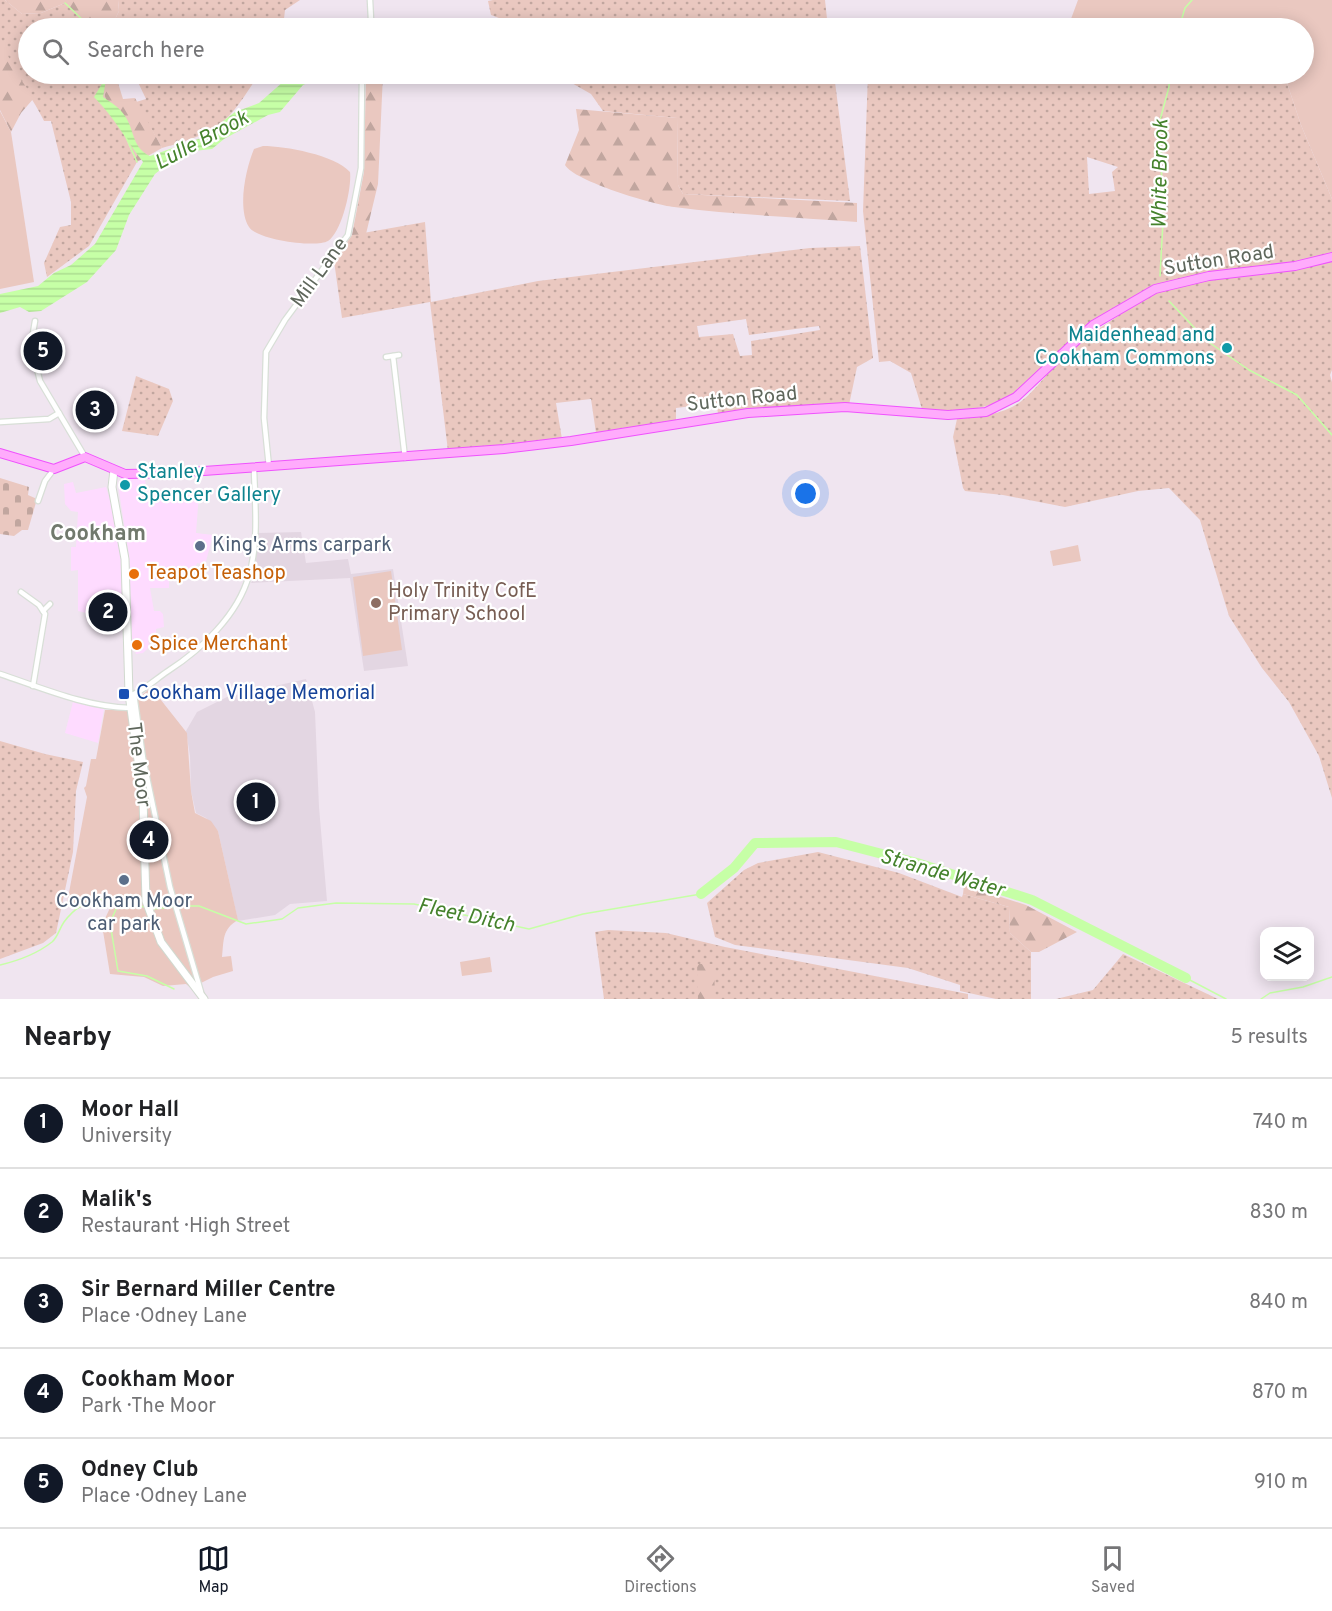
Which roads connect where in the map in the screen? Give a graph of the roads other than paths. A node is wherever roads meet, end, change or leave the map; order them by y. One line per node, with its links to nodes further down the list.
1 (370, 0): 2 (street)
2 (371, 18)
3 (362, 84): 12 (street, Mill Lane)
4 (1332, 257): 11 (main road, Sutton Road)
5 (35, 321): 7 (street)
6 (386, 357): 11 (street)
7 (59, 413): 8 (street); 10 (street)
8 (0, 422)
9 (0, 453): 13 (main road)
10 (85, 457): 13 (main road); 15 (main road, Sutton Road)
11 (405, 458): 12 (main road, Sutton Road)
12 (269, 467): 14 (main road, Sutton Road)
13 (54, 469): 16 (street)
14 (254, 469): 15 (main road, Sutton Road); 22 (street)
15 (114, 470): 22 (main road, The Moor)
16 (38, 501)
17 (21, 592): 19 (street)
18 (50, 604): 19 (street)
19 (43, 611): 21 (street)
20 (0, 674): 21 (street)
21 (33, 686): 23 (street)
22 (131, 694): 23 (main road, The Moor); 24 (street)
23 (130, 708): 24 (main road, The Moor)
24 (203, 997)

